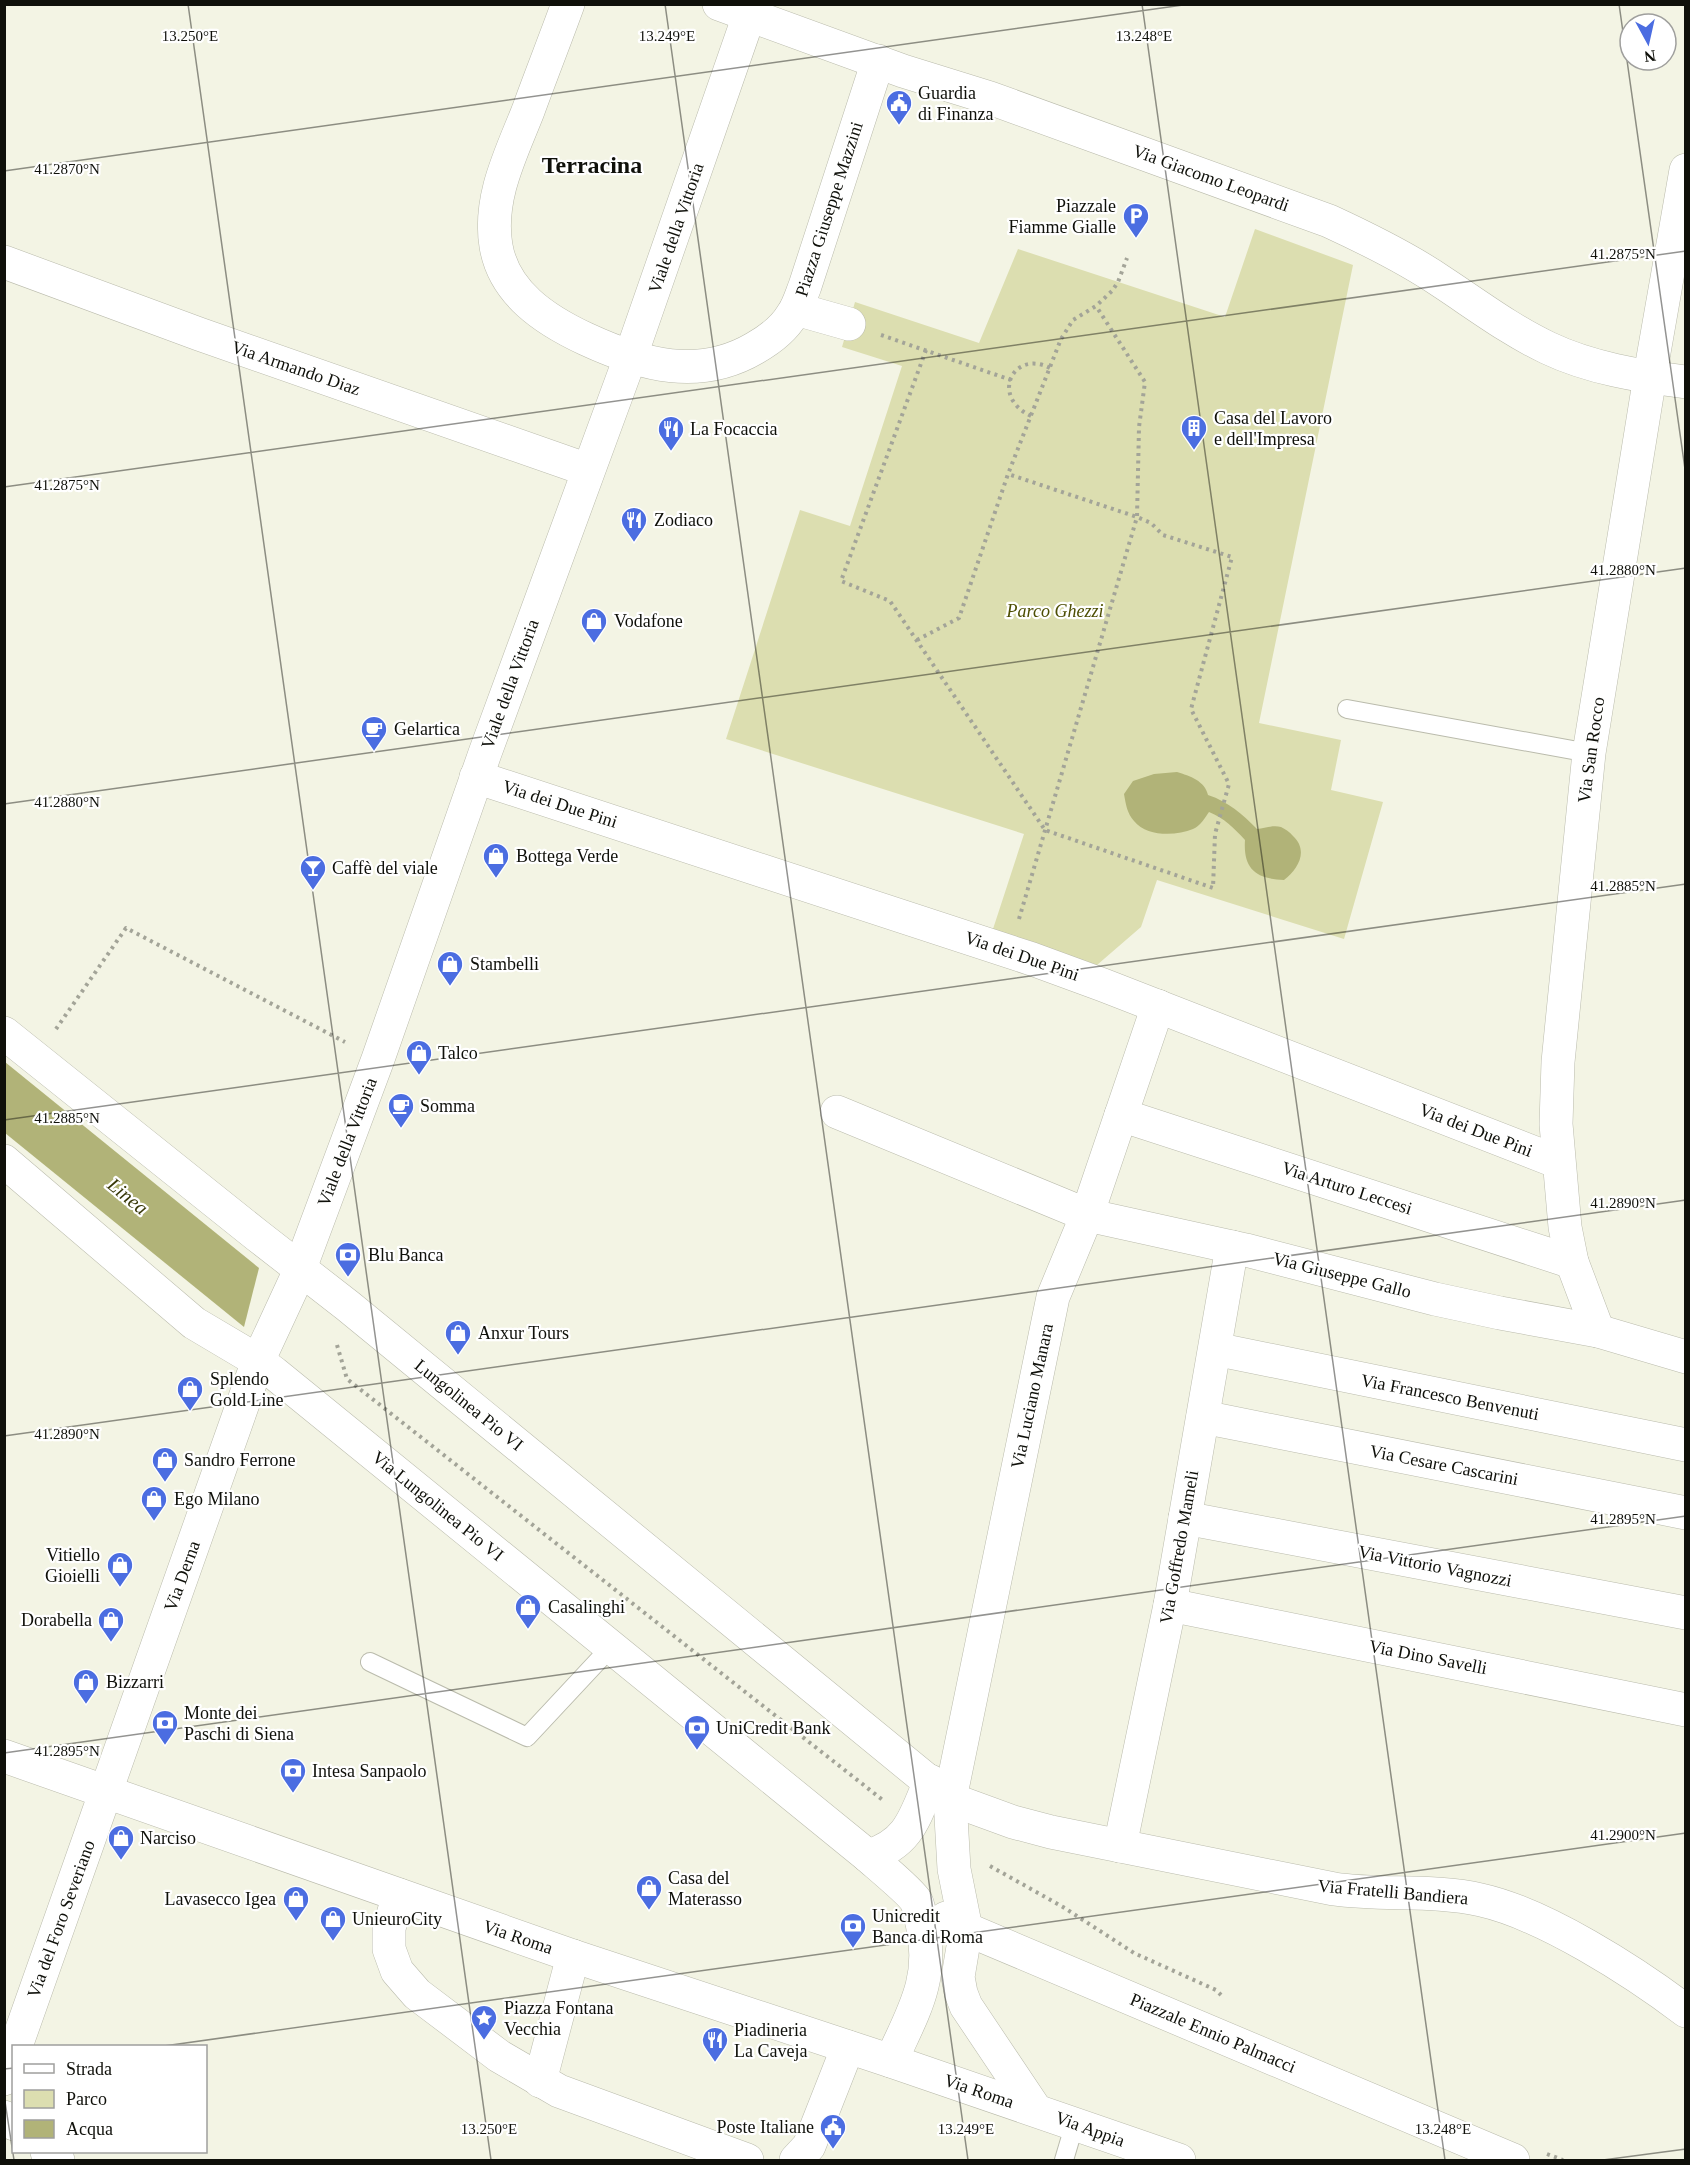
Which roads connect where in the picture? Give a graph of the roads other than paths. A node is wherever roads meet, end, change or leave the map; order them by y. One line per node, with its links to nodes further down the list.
1 (568, 4): 9 (street, Piazza Giuseppe Mazzini)
2 (718, 4): 3 (street, Via Giacomo Leopardi)
3 (751, 10): 4 (street, Via Giacomo Leopardi); 9 (street, Viale della Vittoria)
4 (878, 61): 7 (street, Piazza Giuseppe Mazzini); 10 (street, Via Giacomo Leopardi)
5 (1686, 170): 10 (street, Via San Rocco)
6 (4, 262): 12 (street, Via Armando Diaz)
7 (796, 309): 8 (street); 9 (street, Piazza Giuseppe Mazzini)
8 (849, 324)
9 (630, 358): 12 (street, Viale della Vittoria)
10 (1650, 377): 11 (street, Via Giacomo Leopardi); 14 (street, Via San Rocco)
11 (1686, 382)
12 (588, 470): 15 (street, Viale della Vittoria)
13 (1347, 709): 14 (lane)
14 (1589, 753): 21 (street, Via San Rocco)
15 (476, 777): 16 (street, Via dei Due Pini); 25 (street, Viale della Vittoria)
16 (1158, 1006): 19 (street, Via Luciano Manara); 21 (street, Via dei Due Pini)
17 (4, 1033): 25 (street, Lungolinea Pio VI)
18 (837, 1112): 22 (street, Via Giuseppe Gallo)
19 (1121, 1115): 22 (street, Via Luciano Manara); 24 (street, Via Arturo Leccesi)
20 (4, 1161): 29 (street, Via Lungolinea Pio VI)
21 (1558, 1162): 24 (street, Via San Rocco)
22 (1087, 1215): 23 (street, Via Giuseppe Gallo); 40 (street, Via Luciano Manara)
23 (1232, 1247): 26 (street, Via Giuseppe Gallo); 27 (street, Via Goffredo Mameli)
24 (1572, 1262): 26 (street, Via San Rocco)
25 (300, 1267): 29 (street, Viale della Vittoria); 40 (street, Lungolinea Pio VI)
26 (1599, 1331): 28 (street, Via Giuseppe Gallo)
27 (1215, 1349): 30 (street, Via Goffredo Mameli); 31 (street, Via Francesco Benvenuti)
28 (1686, 1357)
29 (258, 1361): 36 (street, Via Lungolinea Pio VI); 41 (street, Via Derna)
30 (1203, 1417): 32 (street, Via Cesare Cascarini); 33 (street, Via Goffredo Mameli)
31 (1686, 1445)
32 (1686, 1513)
33 (1185, 1518): 34 (street, Via Goffredo Mameli); 35 (street, Via Vittorio Vagnozzi)
34 (1170, 1605): 38 (street, Via Dino Savelli); 43 (street, Via Goffredo Mameli)
35 (1686, 1613)
36 (611, 1647): 37 (lane); 44 (street, Via Lungolinea Pio VI)
37 (370, 1662)
38 (1686, 1710)
39 (4, 1756): 41 (street, Via Roma)
40 (940, 1790): 42 (street, Lungolinea Pio VI); 44 (street); 47 (street)
41 (106, 1791): 45 (street, Via Roma); 50 (street, Via del Foro Severiano)
42 (1076, 1837): 43 (street, Via Fratelli Bandiera)
43 (1120, 1846): 49 (street, Via Fratelli Bandiera)
44 (868, 1857): 46 (street, Via Lungolinea Pio VI)
45 (399, 1894): 48 (street, Via Roma); 55 (street)
46 (916, 1900): 47 (street, Piazzale Ennio Palmacci); 53 (street)
47 (966, 1929): 56 (street); 62 (street, Piazzale Ennio Palmacci)
48 (573, 1956): 51 (street, Via Roma); 55 (street)
49 (1686, 2011)
50 (16, 2045)
51 (848, 2047): 53 (street, Via Roma); 59 (street)
52 (12, 2058): 54 (street)
53 (891, 2061): 56 (street, Via Roma)
54 (4, 2079)
55 (540, 2081): 58 (street)
56 (1035, 2109): 57 (street, Via Appia)
57 (1075, 2123): 60 (lane); 61 (street, Via Appia)
58 (747, 2160)
59 (796, 2160)
60 (1064, 2160)
61 (1179, 2160)
62 (1513, 2160)

